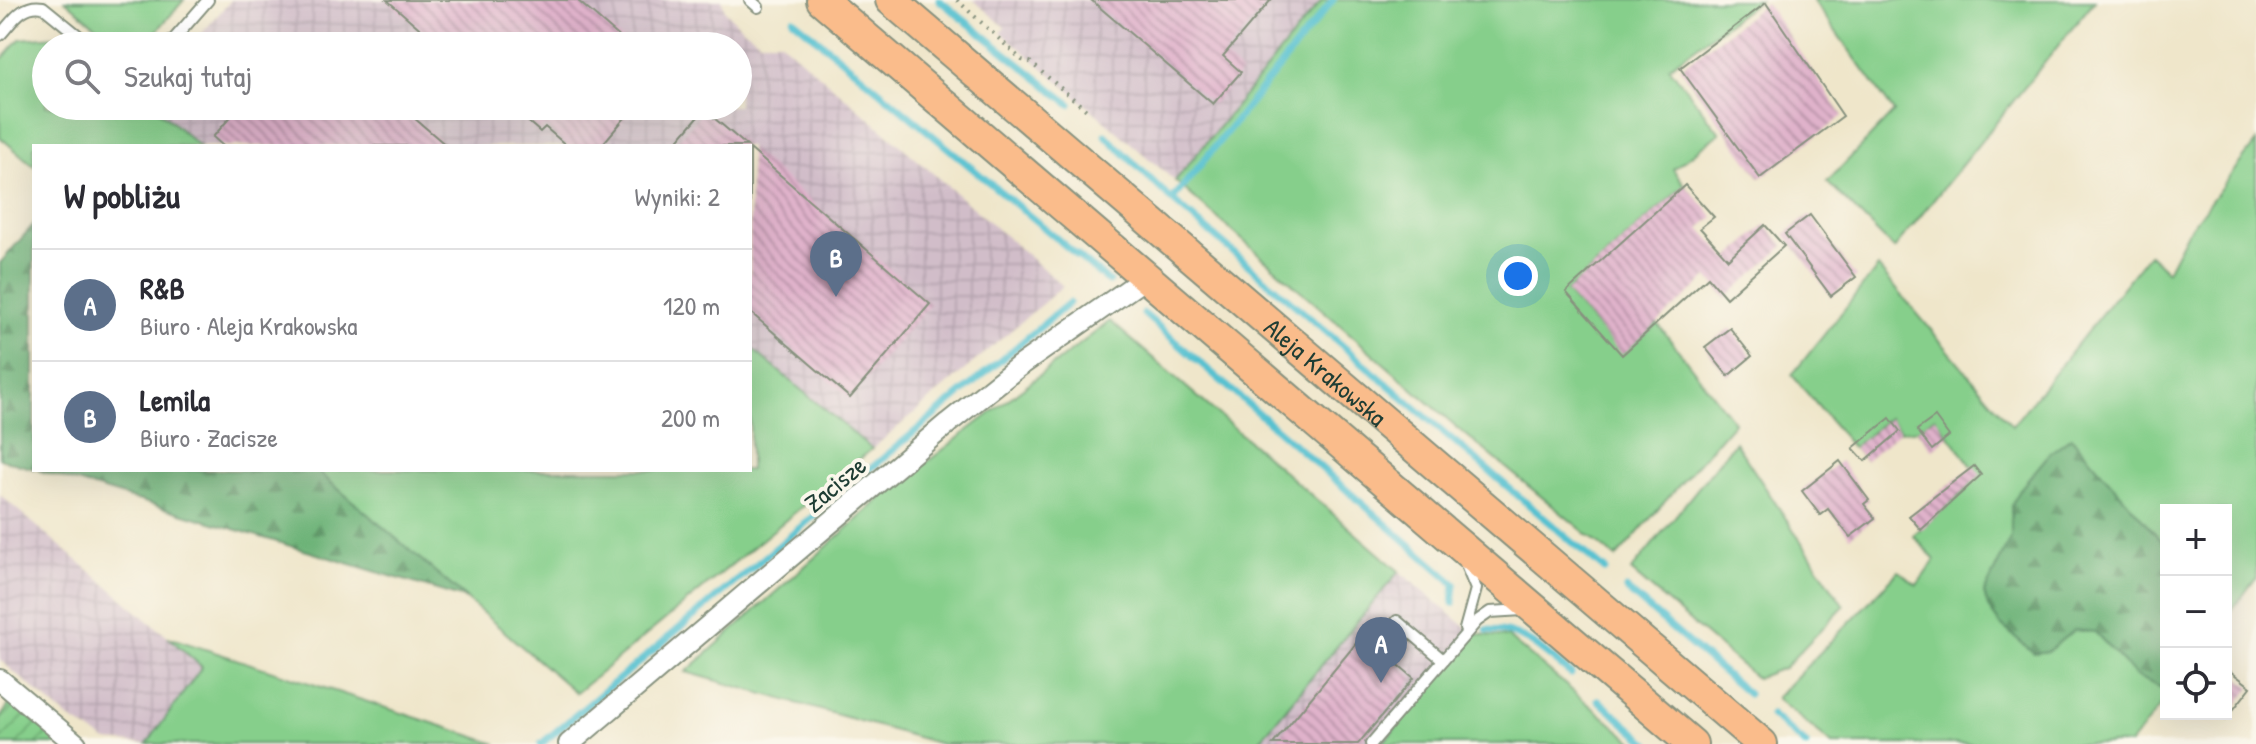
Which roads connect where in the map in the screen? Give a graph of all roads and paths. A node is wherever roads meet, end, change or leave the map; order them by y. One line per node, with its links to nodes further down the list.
1 (208, 0): 6 (lane)
2 (822, 0): 9 (main road, Aleja Krakowska)
3 (891, 0): 20 (main road, Aleja Krakowska)
4 (957, 0): 8 (path)
5 (74, 32): 7 (lane)
6 (180, 32)
7 (0, 35)
8 (1090, 113)
9 (1145, 278): 10 (main road, Aleja Krakowska); 17 (street, Zacisze)
10 (1437, 526): 11 (main road, Aleja Krakowska); 13 (lane)
11 (1537, 612): 13 (lane); 19 (main road, Aleja Krakowska)
12 (1397, 621): 14 (lane)
13 (1463, 635): 14 (lane)
14 (1442, 659): 18 (lane)
15 (0, 680): 16 (street)
16 (76, 744)
17 (569, 744)
18 (1371, 744)
19 (1692, 744)
20 (1762, 744)

